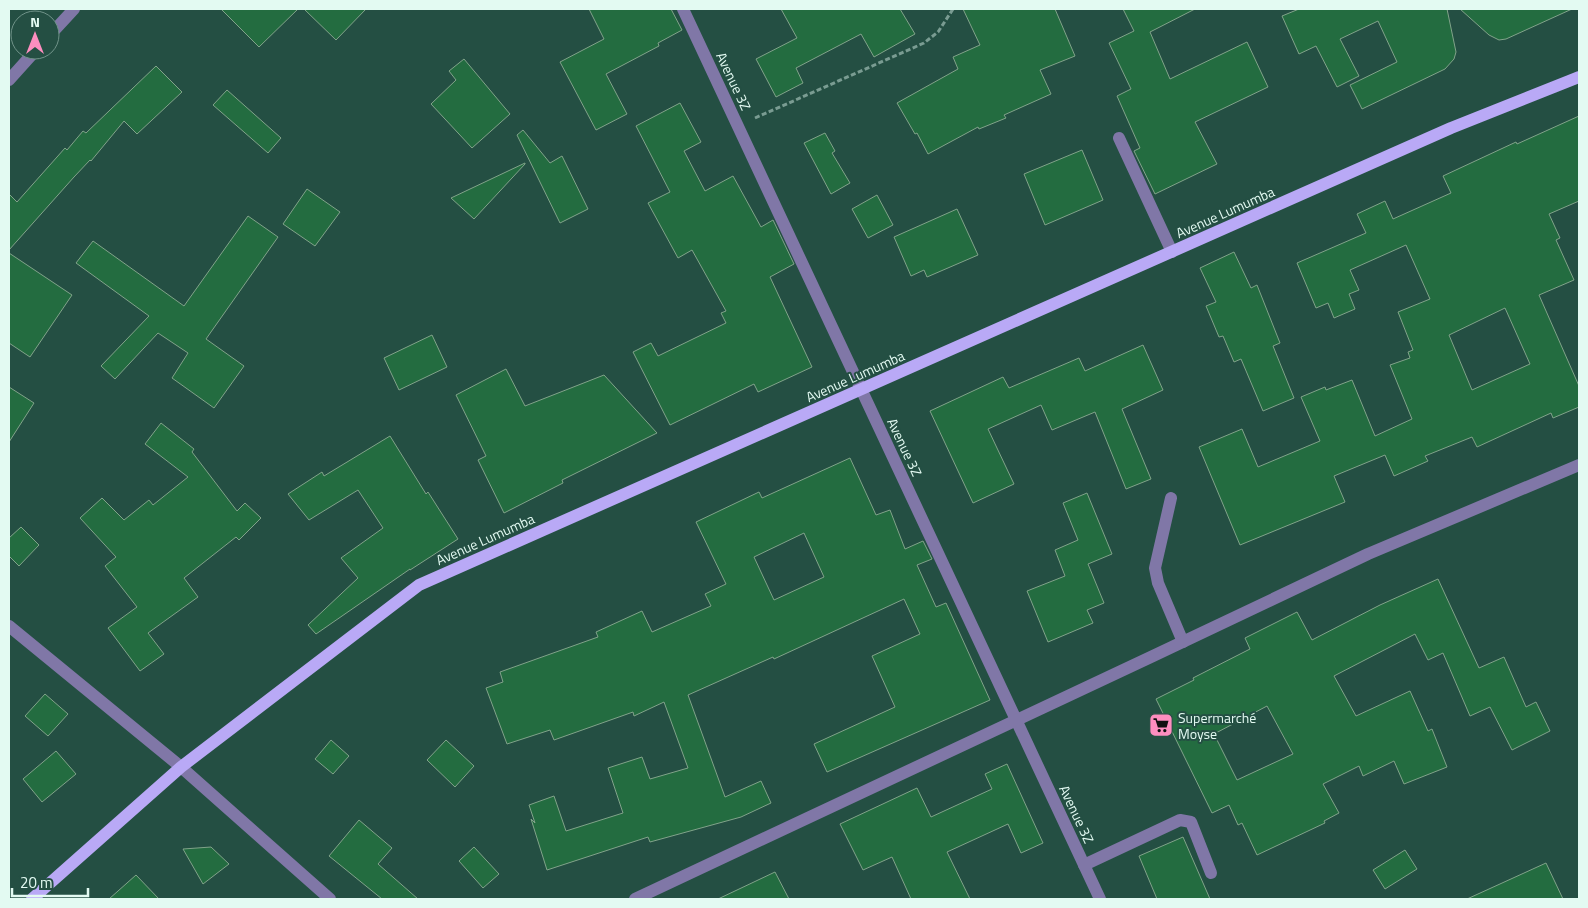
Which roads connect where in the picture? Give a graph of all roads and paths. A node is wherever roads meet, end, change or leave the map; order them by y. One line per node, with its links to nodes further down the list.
1 (74, 9): 4 (street)
2 (683, 9): 8 (street, Avenue 3Z)
3 (953, 9): 8 (path)
4 (60, 24)
5 (27, 60): 7 (street)
6 (1579, 77): 10 (main road, Avenue Lumumba)
7 (9, 80)
8 (739, 126): 11 (street, Avenue 3Z)
9 (1119, 138): 10 (street)
10 (1172, 252): 11 (main road, Avenue Lumumba)
11 (862, 389): 16 (street, Avenue 3Z); 17 (main road, Avenue Lumumba)
12 (1579, 465): 15 (street)
13 (1171, 498): 15 (street)
14 (9, 626): 17 (street)
15 (1183, 642): 16 (street)
16 (1017, 721): 18 (street, Avenue 3Z); 22 (street)
17 (181, 767): 20 (main road, Avenue Lumumba); 21 (street)
18 (1084, 865): 19 (street); 23 (street, Avenue 3Z)
19 (1212, 872)
20 (32, 899)
21 (330, 899)
22 (635, 899)
23 (1100, 899)

